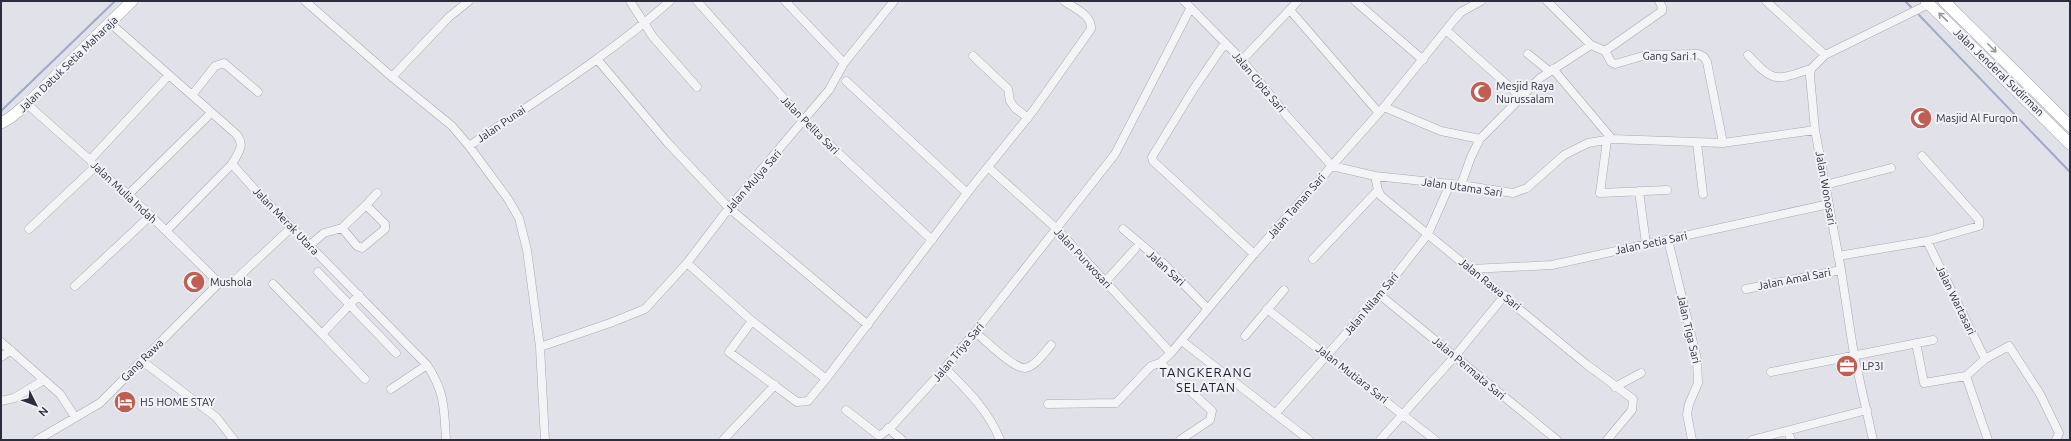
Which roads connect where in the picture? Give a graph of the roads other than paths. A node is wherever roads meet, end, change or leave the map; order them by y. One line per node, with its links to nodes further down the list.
1 (132, 1): 21 (main road, Jalan Datuk Setia Maharaja)
2 (306, 1): 38 (street, Jalan Punai)
3 (469, 1): 38 (street)
4 (630, 1): 22 (street)
5 (670, 1): 22 (street, Jalan Punai)
6 (696, 1): 48 (street, Jalan Pelita Sari)
7 (785, 1): 34 (street)
8 (894, 1): 34 (street, Jalan Mulya Sari)
9 (1064, 1): 47 (street)
10 (1184, 1): 19 (street, Jalan Cipta Sari)
11 (1298, 1): 20 (street)
12 (1355, 1): 33 (street)
13 (1481, 1): 23 (street, Jalan Taman Sari)
14 (1547, 1): 25 (street)
15 (1658, 1): 26 (street)
16 (1766, 1): 29 (street)
17 (1944, 1): 50 (main road, Jalan Jenderal Sudirman, one-way to 50)
18 (1928, 2): 29 (street); 56 (main road, Jalan Jenderal Sudirman, one-way to 18)
19 (1190, 9): 24 (street, Jalan Cipta Sari); 83 (street, Jalan Triya Sari)
20 (1290, 10): 32 (street); 45 (street)
21 (110, 23): 37 (street); 44 (main road, Jalan Datuk Setia Maharaja)
22 (644, 23): 31 (street, Jalan Punai); 40 (street)
23 (1446, 30): 33 (street, Jalan Taman Sari); 43 (street)
24 (1225, 44): 32 (street, Jalan Cipta Sari); 92 (street)
25 (1591, 45): 26 (street); 36 (street)
26 (1605, 51): 55 (street, Gang Sari 1)
27 (1528, 54): 36 (street)
28 (1748, 55): 35 (street)
29 (1825, 55): 35 (street)
30 (973, 56): 47 (street)
31 (597, 59): 57 (street, Jalan Punai); 77 (street)
32 (1242, 60): 61 (street, Jalan Cipta Sari)
33 (1423, 60): 45 (street, Jalan Taman Sari)
34 (844, 63): 48 (street, Jalan Mulya Sari)
35 (1811, 69): 51 (street, Jalan Wonosari)
36 (1551, 70): 43 (street); 53 (street)
37 (169, 75): 42 (street); 59 (street)
38 (392, 77): 57 (street, Jalan Punai)
39 (846, 81): 72 (street)
40 (697, 87)
41 (258, 92): 42 (street)
42 (193, 94): 46 (street)
43 (1521, 97): 52 (street)
44 (27, 104): 49 (main road, Jalan Datuk Setia Maharaja); 59 (street, Jalan Mulia Indah)
45 (1381, 110): 52 (street); 61 (street, Jalan Taman Sari)
46 (211, 113): 60 (street); 74 (street)
47 (1028, 118): 62 (street)
48 (804, 121): 77 (street, Jalan Mulya Sari); 86 (street, Jalan Pelita Sari)
49 (1, 123)
50 (2070, 126)
51 (1815, 130): 55 (street, Jalan Utama Sari); 67 (street, Jalan Wonosari)
52 (1480, 139): 66 (street)
53 (1610, 139): 54 (street, Jalan Utama Sari); 66 (street, Jalan Utama Sari); 70 (street)
54 (1697, 143): 55 (street, Jalan Utama Sari); 73 (street)
55 (1723, 143)
56 (2070, 144)
57 (469, 146): 121 (street)
58 (1922, 156): 88 (street)
59 (92, 163): 74 (street, Jalan Mulia Indah); 80 (street)
60 (232, 164): 79 (street, Jalan Merak Utara); 82 (street)
61 (1332, 166): 64 (street, Jalan Utama Sari); 92 (street, Jalan Taman Sari)
62 (989, 168): 72 (street); 83 (street, Jalan Purwosari)
63 (1892, 168): 67 (street)
64 (1375, 176): 65 (street, Jalan Utama Sari); 68 (street)
65 (1450, 184): 66 (street, Jalan Utama Sari); 85 (street, Jalan Nilam Sari)
66 (1461, 185)
67 (1825, 185): 75 (street, Jalan Wonosari)
68 (1378, 190): 85 (street, Jalan Rawa Sari); 94 (street)
69 (1667, 190): 70 (street)
70 (1639, 191): 89 (street)
71 (377, 193): 76 (street)
72 (967, 193): 86 (street)
73 (1703, 194)
74 (128, 195): 78 (street, Jalan Mulia Indah)
75 (1828, 204): 87 (street, Jalan Setia Sari); 93 (street, Jalan Wonosari)
76 (366, 205): 81 (street); 81 (street)
77 (729, 208): 95 (street, Jalan Mulya Sari); 112 (street)
78 (149, 217): 82 (street, Jalan Mulia Indah); 102 (street)
79 (292, 227): 90 (street, Jalan Merak Utara); 100 (street)
80 (29, 228)
81 (342, 228): 90 (street)
82 (166, 230): 100 (street, Jalan Mulia Indah)
83 (1057, 230): 99 (street, Jalan Purwosari); 113 (street, Jalan Triya Sari)
84 (1123, 230): 109 (street, Jalan Sari)
85 (1428, 234): 96 (street, Jalan Rawa Sari); 106 (street, Jalan Nilam Sari)
86 (932, 240): 112 (street)
87 (1668, 240): 89 (street, Jalan Setia Sari); 165 (street, Jalan Tiga Sari)
88 (1927, 241): 93 (street); 129 (street, Jalan Wartasari)
89 (1646, 244): 96 (street, Jalan Setia Sari)
90 (310, 245): 105 (street, Jalan Merak Utara)
91 (1135, 249): 99 (street, Jalan Sari)
92 (1254, 254): 109 (street, Jalan Taman Sari)
93 (1838, 256): 97 (street, Jalan Wonosari)
94 (1313, 259)
95 (687, 263): 111 (street); 121 (street, Jalan Mulya Sari)
96 (1472, 269): 107 (street, Jalan Rawa Sari)
97 (1841, 270): 103 (street, Jalan Amal Sari); 126 (street, Jalan Wonosari)
98 (318, 272): 108 (street)
99 (1105, 282): 124 (street, Jalan Purwosari)
100 (219, 283): 130 (street, Gang Rawa)
101 (272, 284): 114 (street)
102 (75, 286)
103 (1746, 289)
104 (1284, 290): 110 (street)
105 (358, 295): 108 (street); 132 (street, Jalan Merak Utara)
106 (1380, 295): 125 (street, Jalan Nilam Sari); 127 (street, Jalan Permata Sari)
107 (1505, 295): 127 (street); 141 (street, Jalan Rawa Sari)
108 (350, 304): 114 (street); 123 (street)
109 (1208, 309): 117 (street, Jalan Taman Sari)
110 (1267, 309): 115 (street); 125 (street, Jalan Mutiara Sari)
111 (752, 321): 138 (street); 140 (street)
112 (868, 325): 138 (street)
113 (975, 332): 120 (street); 133 (street, Jalan Triya Sari)
114 (322, 334): 137 (street)
115 (1245, 336)
116 (1933, 340): 119 (street)
117 (1182, 341): 124 (street, Jalan Taman Sari); 147 (street)
118 (1, 342): 122 (street)
119 (1916, 343): 126 (street); 136 (street)
120 (1051, 346)
121 (540, 347): 156 (street)
122 (11, 350): 128 (street); 139 (street)
123 (396, 353)
124 (1171, 353): 131 (street, Jalan Taman Sari)
125 (1328, 355): 147 (street, Jalan Nilam Sari); 148 (street, Jalan Mutiara Sari)
126 (1854, 355): 134 (street); 146 (street, Jalan Wonosari)
127 (1455, 356): 148 (street); 163 (street, Jalan Permata Sari)
128 (1, 357)
129 (1985, 359): 136 (street); 170 (street)
130 (142, 361): 149 (street, Gang Rawa); 154 (street)
131 (1160, 363): 144 (street, Jalan Taman Sari); 152 (street)
132 (427, 364): 142 (street); 155 (street, Jalan Merak Utara)
133 (945, 368): 150 (street, Jalan Triya Sari); 159 (street)
134 (1771, 372)
135 (1641, 373): 141 (street)
136 (1966, 376): 169 (street)
137 (365, 379)
138 (826, 379): 140 (street)
139 (44, 380): 143 (street); 149 (street)
140 (775, 385): 157 (street)
141 (1615, 387): 164 (street, Jalan Rawa Sari)
142 (391, 389)
143 (1, 401)
144 (1048, 404)
145 (846, 410): 150 (street)
146 (1867, 410): 151 (street); 168 (street, Jalan Wonosari)
147 (1276, 413): 160 (street)
148 (1403, 414): 161 (street); 162 (street, Jalan Mutiara Sari)
149 (75, 417): 153 (street, Gang Rawa)
150 (888, 428): 158 (street)
151 (1788, 431): 166 (street); 167 (street)
152 (1186, 439)
153 (37, 440)
154 (234, 440)
155 (446, 440)
156 (544, 440)
157 (722, 440)
158 (902, 440)
159 (1000, 440)
160 (1309, 440)
161 (1380, 440)
162 (1436, 440)
163 (1558, 440)
164 (1607, 440)
165 (1692, 440)
166 (1752, 440)
167 (1791, 440)
168 (1873, 440)
169 (1988, 440)
170 (2056, 440)

